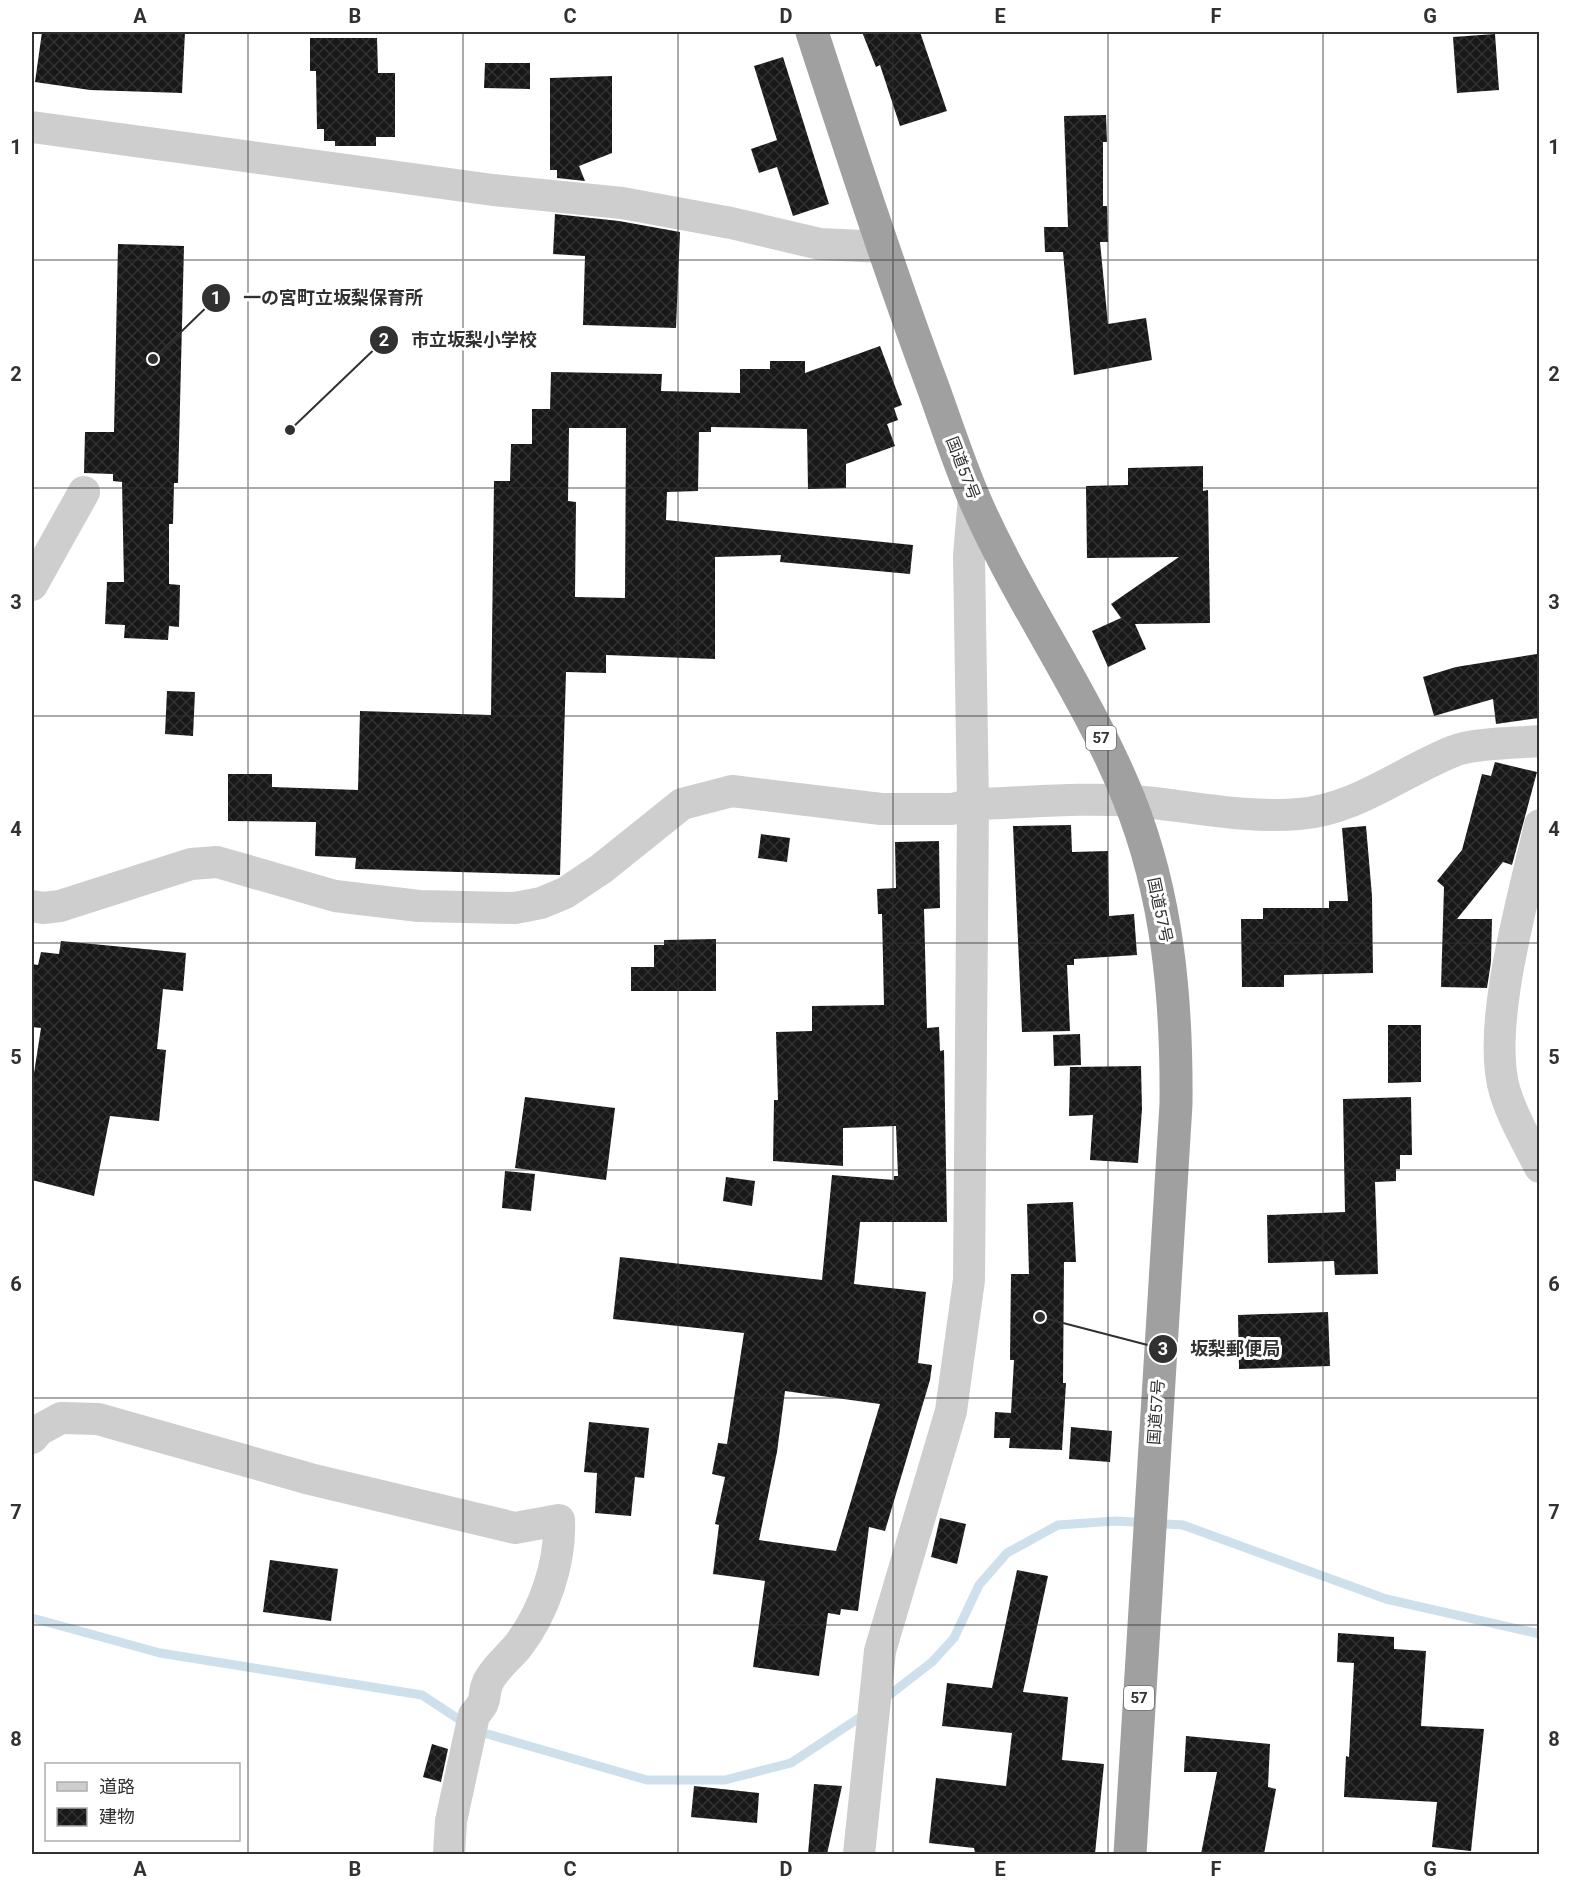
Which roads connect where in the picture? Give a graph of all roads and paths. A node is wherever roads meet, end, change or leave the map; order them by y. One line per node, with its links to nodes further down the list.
1 (812, 32): 3 (highway, 国道57号 / 57)
2 (32, 127): 3 (street)
3 (883, 248): 5 (highway, 国道57号 / 57)
4 (84, 492): 6 (street)
5 (974, 496): 8 (highway, 国道57号 / 57); 9 (street)
6 (32, 585)
7 (1539, 741): 8 (street)
8 (1130, 801): 9 (street); 16 (highway, 国道57号 / 57)
9 (973, 804): 11 (street); 15 (street)
10 (1539, 825): 12 (street)
11 (32, 906)
12 (1539, 1167)
13 (32, 1438): 14 (street)
14 (449, 1854)
15 (859, 1854)
16 (1130, 1854)

